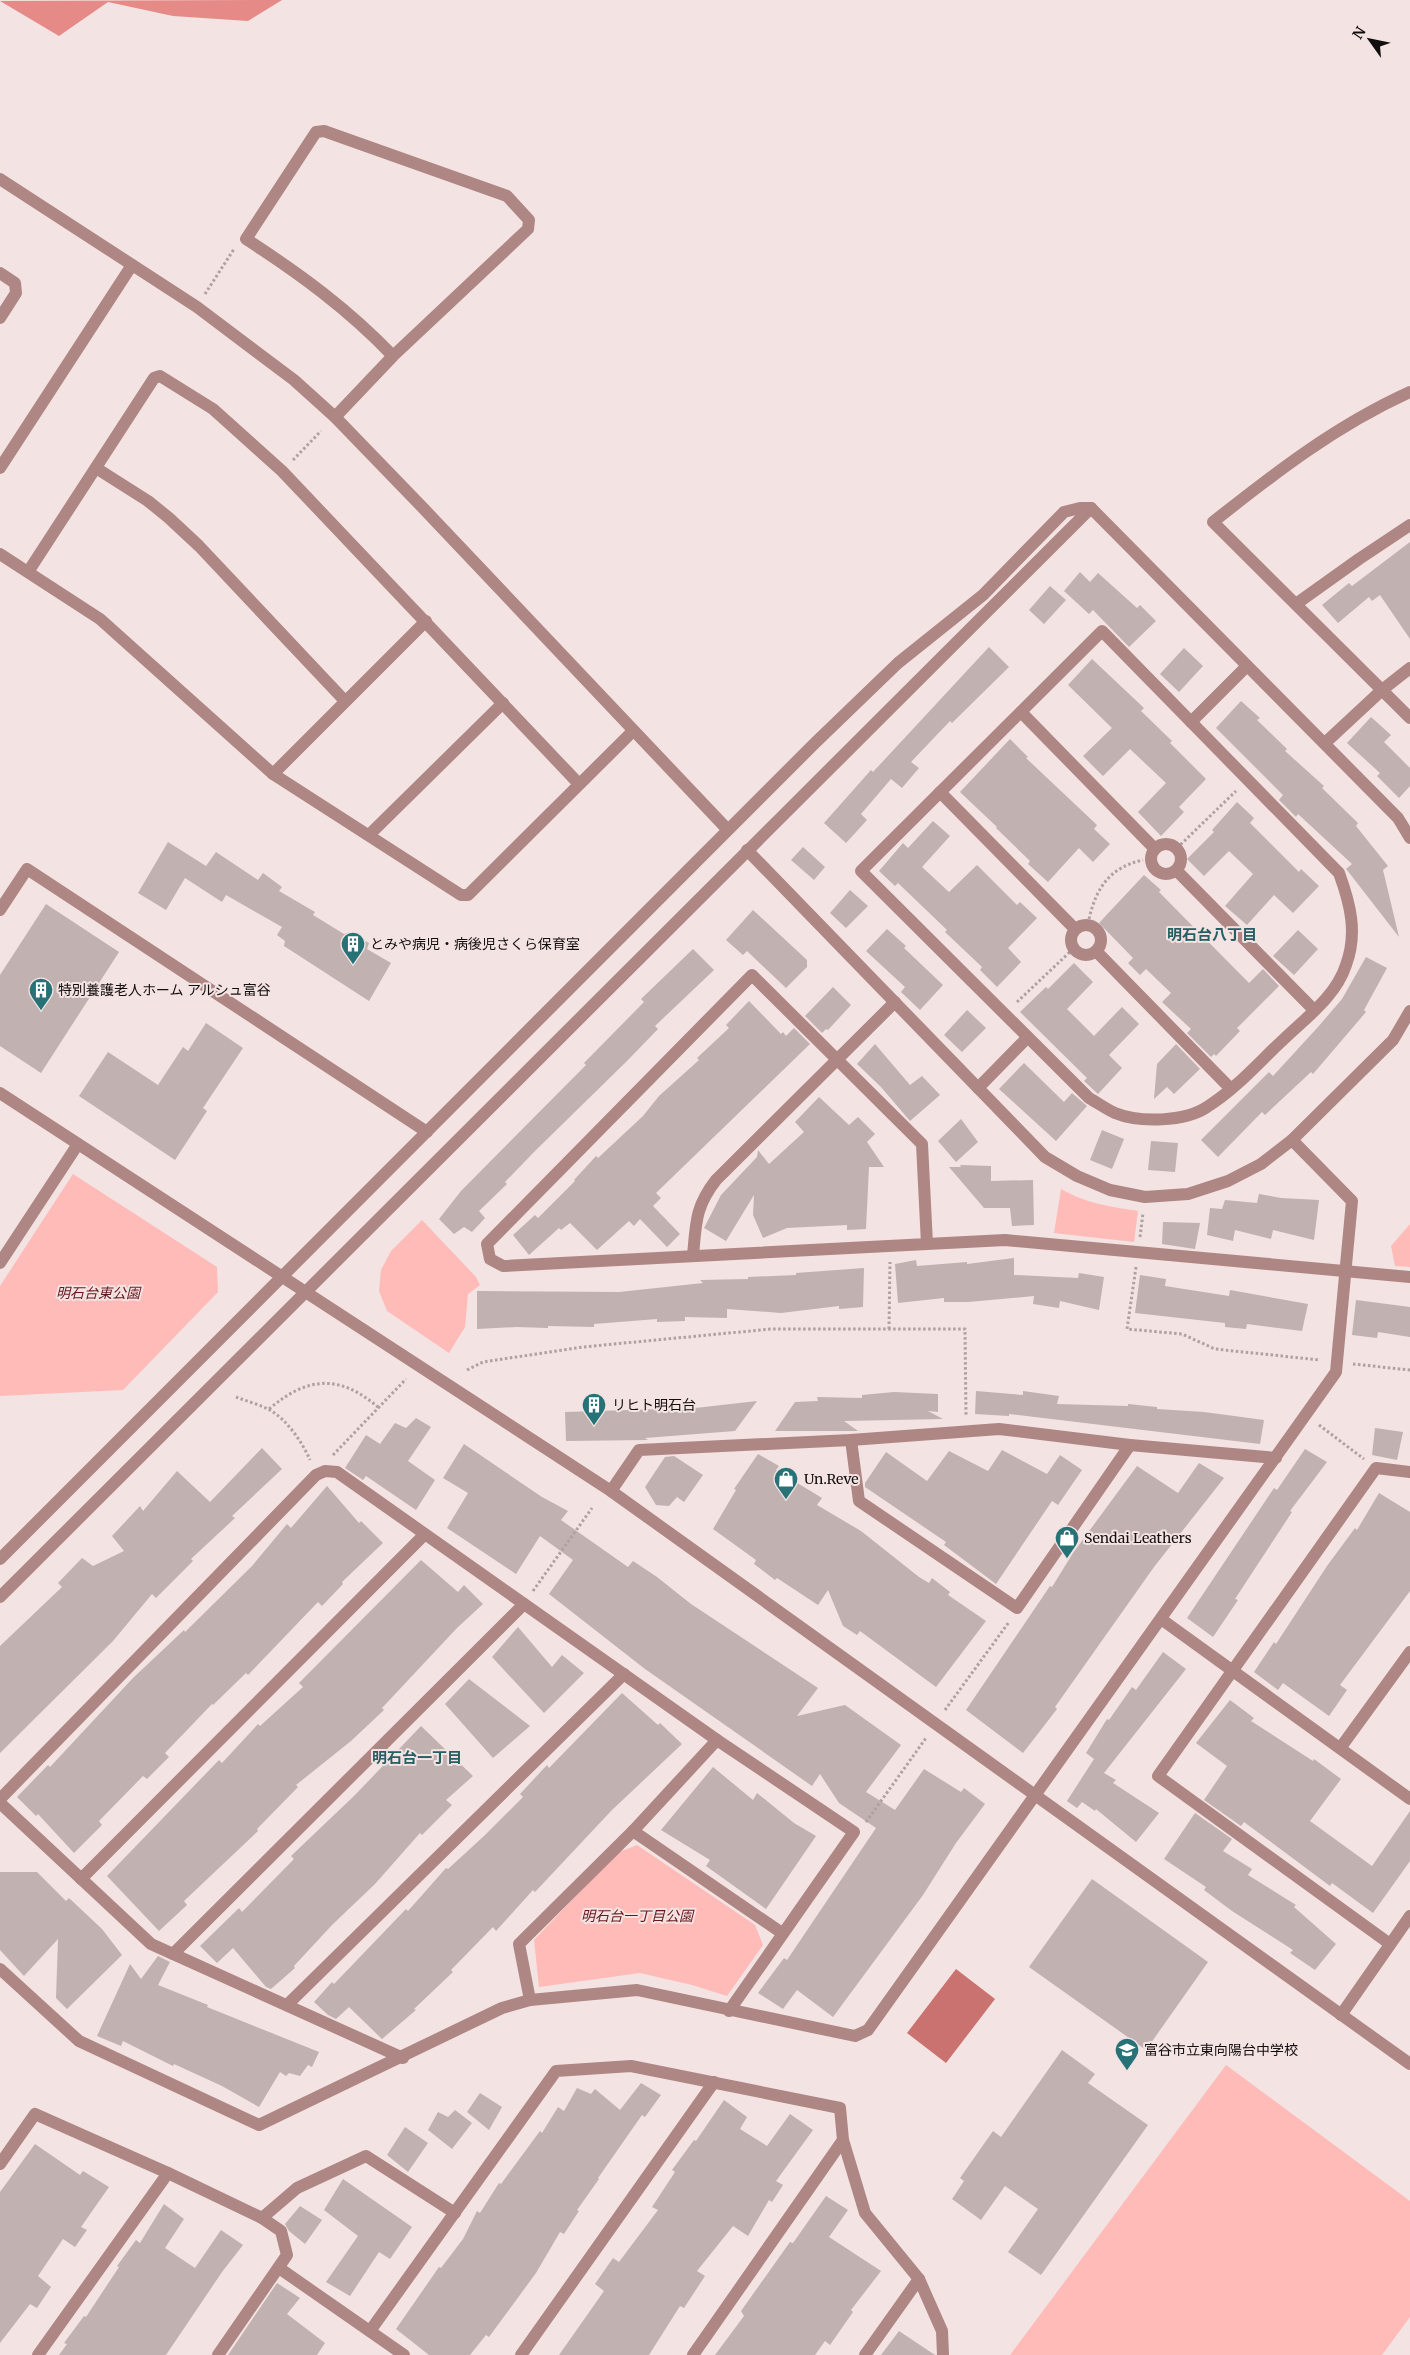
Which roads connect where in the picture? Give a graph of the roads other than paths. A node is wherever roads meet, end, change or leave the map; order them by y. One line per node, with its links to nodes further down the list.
1 (0, 179): 2 (street)
2 (132, 264): 7 (street); 8 (street)
3 (0, 273): 4 (street)
4 (0, 318)
5 (393, 356): 5 (street); 7 (street)
6 (1410, 392): 14 (street)
7 (335, 417): 24 (street)
8 (0, 468)
9 (96, 468): 13 (street); 15 (street); 19 (street)
10 (1091, 508): 16 (street); 29 (street); 32 (street)
11 (1410, 525): 14 (street)
12 (0, 554): 13 (street)
13 (28, 572): 26 (street)
14 (1296, 604): 18 (street)
15 (426, 621): 19 (street); 20 (street)
16 (1247, 666): 23 (street); 25 (street)
17 (1410, 668): 18 (street)
18 (1382, 690): 22 (street); 25 (street)
19 (345, 701): 26 (street)
20 (503, 703): 27 (street); 30 (street)
21 (1021, 712): 23 (street); 28 (street); 33 (street)
22 (1410, 718)
23 (1190, 722): 39 (street)
24 (633, 731): 27 (street); 29 (street)
25 (1325, 743): 31 (street)
26 (273, 774): 30 (street)
27 (579, 784): 30 (street)
28 (940, 792): 36 (street); 41 (street)
29 (727, 830): 46 (street)
30 (369, 835)
31 (1410, 838)
32 (747, 850): 38 (street); 55 (street)
33 (1153, 854): 34 (street); 34 (street)
34 (1177, 871): 39 (street)
35 (0, 910): 46 (street)
36 (1074, 929): 37 (street); 37 (street)
37 (1096, 951): 44 (street)
38 (895, 1002): 42 (street); 43 (street)
39 (1314, 1010): 44 (street)
40 (1410, 1012): 47 (street)
41 (1027, 1038): 43 (street); 44 (street)
42 (837, 1059): 49 (street); 50 (street); 50 (street)
43 (978, 1088): 47 (street)
44 (1231, 1089)
45 (0, 1093): 48 (street)
46 (427, 1132): 53 (street)
47 (1292, 1140): 52 (street)
48 (78, 1144): 51 (street); 53 (street)
49 (927, 1244): 50 (street); 52 (street)
50 (693, 1256)
51 (0, 1263)
52 (1345, 1271): 54 (street); 58 (street)
53 (282, 1276): 55 (street); 62 (street)
54 (1410, 1276)
55 (306, 1292): 60 (street); 63 (street)
56 (851, 1440): 57 (street); 57 (street); 60 (street)
57 (1130, 1445): 58 (street)
58 (1276, 1458): 65 (street)
59 (1410, 1472): 67 (street)
60 (611, 1491): 71 (street)
61 (424, 1535): 64 (street); 72 (street); 76 (street)
62 (0, 1559)
63 (0, 1597)
64 (524, 1604): 68 (street); 80 (street)
65 (1162, 1619): 67 (street); 71 (street)
66 (1410, 1652): 70 (street)
67 (1233, 1669): 70 (street); 79 (street)
68 (624, 1674): 69 (street); 83 (street)
69 (717, 1740): 75 (street); 78 (street)
70 (1340, 1747): 73 (street)
71 (1034, 1795): 84 (street); 85 (street)
72 (0, 1799)
73 (1410, 1799)
74 (0, 1803): 76 (street)
75 (633, 1831): 78 (street); 82 (street)
76 (81, 1879): 80 (street)
77 (1410, 1916): 79 (street)
78 (782, 1933): 84 (street)
79 (1390, 1944): 85 (street)
80 (173, 1954): 83 (street)
81 (0, 1969): 86 (street)
82 (530, 2000): 84 (street); 86 (street)
83 (286, 2006): 86 (street)
84 (729, 2011)
85 (1341, 2015): 87 (street)
86 (403, 2058)
87 (1410, 2064)
88 (714, 2082): 89 (street); 92 (street); 100 (street)
89 (844, 2140): 95 (street); 101 (street)
90 (2, 2156): 91 (street)
91 (168, 2173): 93 (street); 97 (street)
92 (455, 2213): 93 (street); 96 (street)
93 (262, 2218): 94 (street)
94 (279, 2268): 96 (street); 98 (street)
95 (919, 2279): 102 (street); 103 (street)
96 (370, 2331): 99 (street)
97 (38, 2355)
98 (218, 2355)
99 (404, 2355)
100 (521, 2355)
101 (693, 2355)
102 (864, 2355)
103 (943, 2355)

